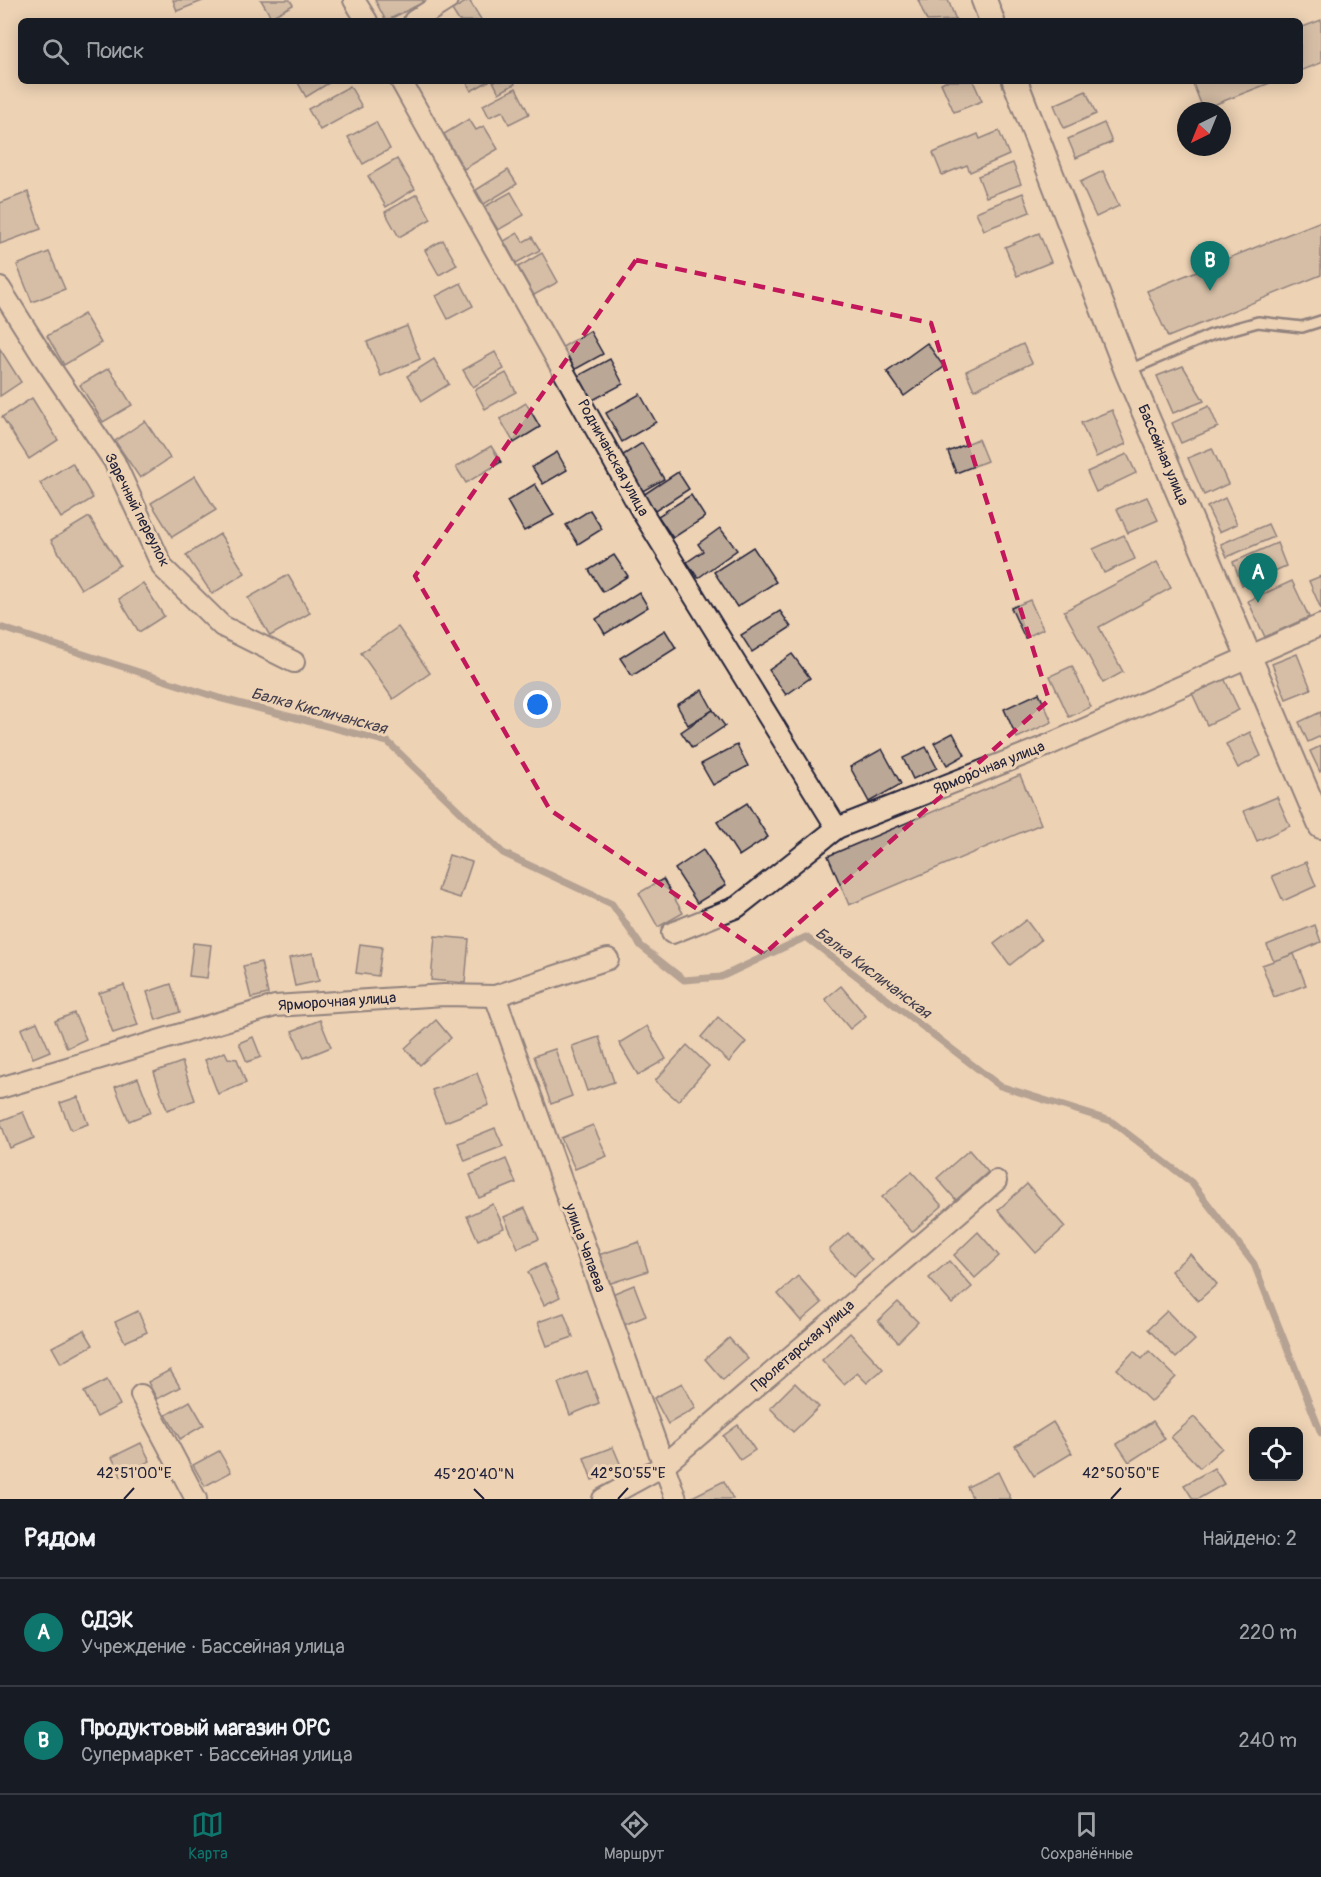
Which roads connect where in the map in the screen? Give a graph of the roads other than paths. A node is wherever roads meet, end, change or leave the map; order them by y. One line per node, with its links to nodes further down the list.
1 (354, 0): 4 (street)
2 (447, 0): 5 (street)
3 (984, 0): 6 (street)
4 (365, 18)
5 (419, 18)
6 (991, 18)
7 (403, 84): 16 (street, Родничанская улица)
8 (1016, 84): 11 (street, Бассейная улица)
9 (0, 288): 14 (street, Заречный переулок)
10 (1321, 321): 11 (lane)
11 (1127, 371): 13 (street, Бассейная улица)
12 (1321, 625): 13 (street, Ярморочная улица)
13 (1248, 657): 15 (street, Бассейная улица); 16 (street, Ярморочная улица)
14 (294, 662)
15 (1321, 826)
16 (837, 828): 17 (street, Ярморочная улица)
17 (672, 933)
18 (608, 959): 19 (street, Ярморочная улица)
19 (495, 996): 20 (street, Ярморочная улица); 23 (street, улица Чапаева)
20 (0, 1088)
21 (996, 1181): 23 (street, Пролетарская улица)
22 (141, 1395): 24 (street)
23 (663, 1466): 25 (street, Пролетарская улица); 26 (street, улица Чапаева)
24 (196, 1499)
25 (603, 1499)
26 (676, 1499)

